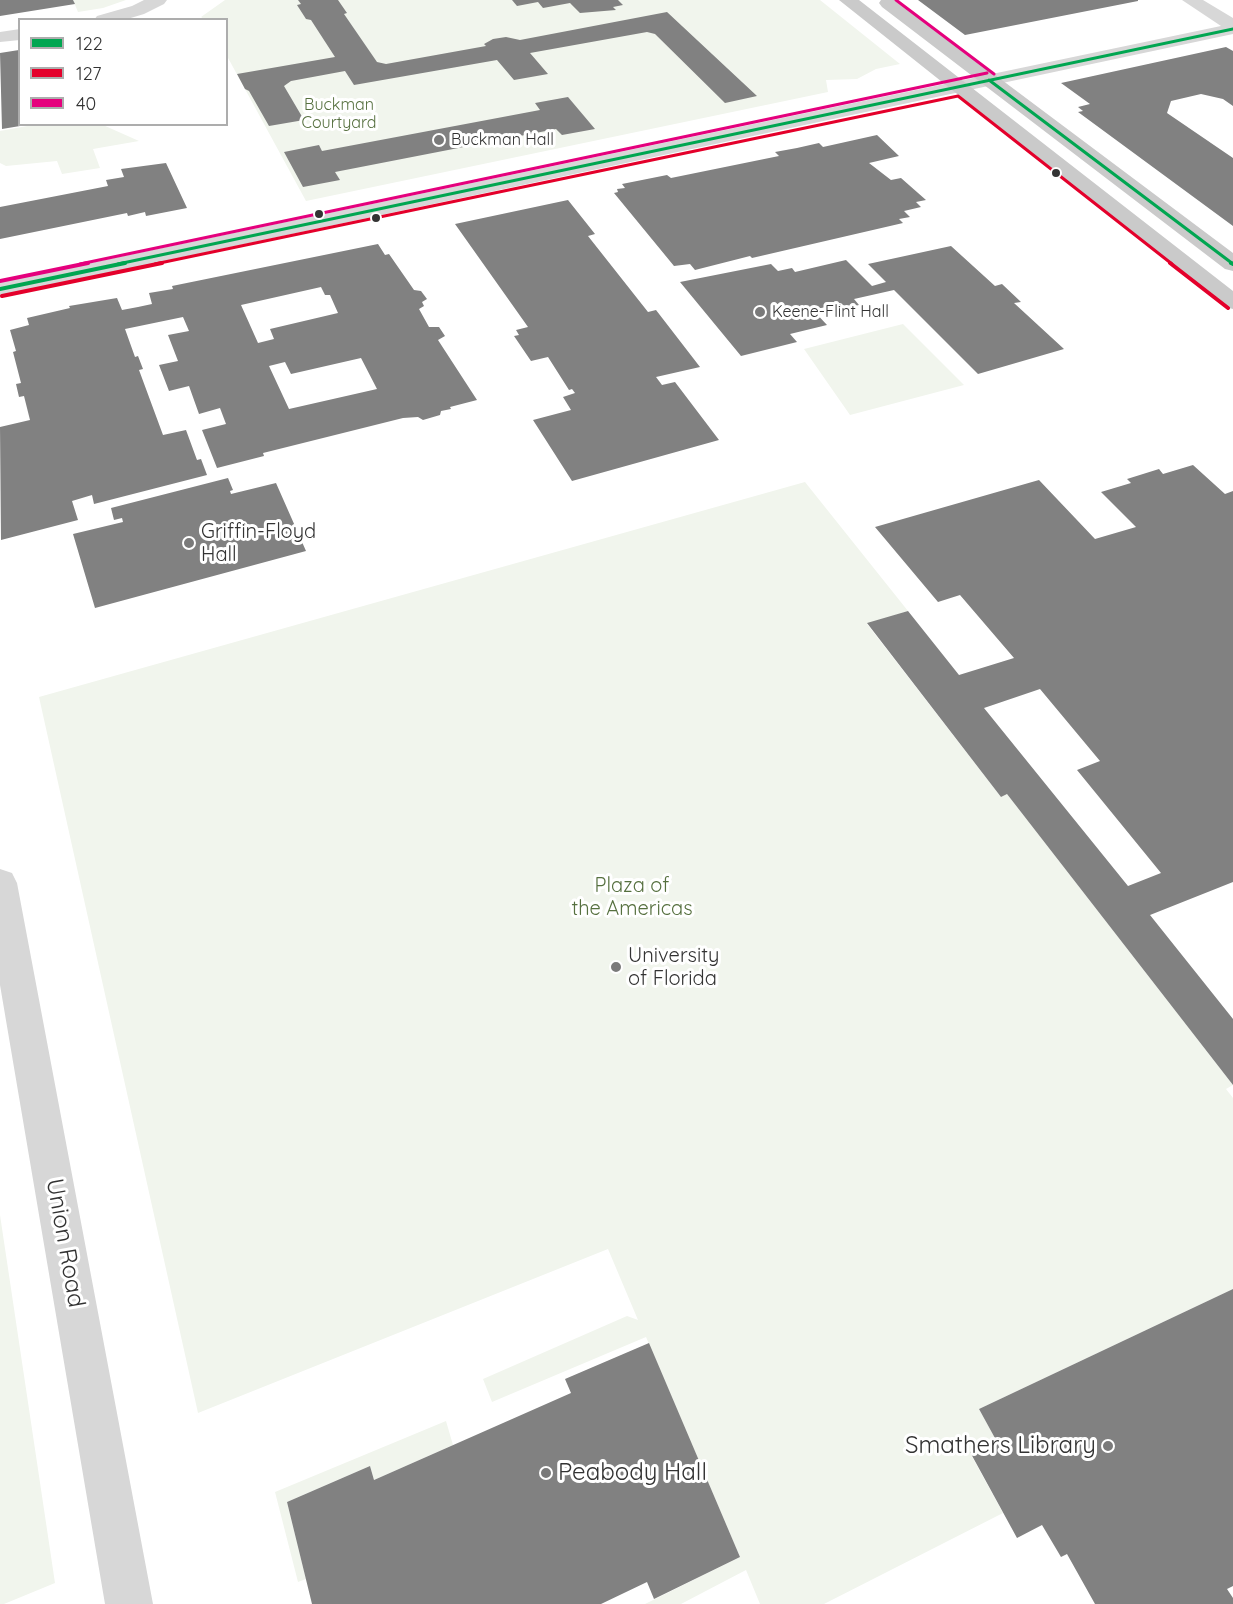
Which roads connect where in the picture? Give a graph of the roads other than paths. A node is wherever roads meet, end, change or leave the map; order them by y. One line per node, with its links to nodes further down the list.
1 (158, 0): 5 (street)
2 (849, 0): 10 (main road)
3 (884, 0): 9 (main road)
4 (1191, 0): 6 (street)
5 (110, 18)
6 (1233, 27): 9 (street)
7 (18, 34): 8 (street)
8 (0, 37)
9 (989, 80): 10 (street); 11 (main road)
10 (960, 88): 12 (street); 13 (main road)
11 (1233, 264)
12 (0, 289)
13 (1233, 302)
14 (0, 883): 15 (street, Union Road)
15 (129, 1604)

